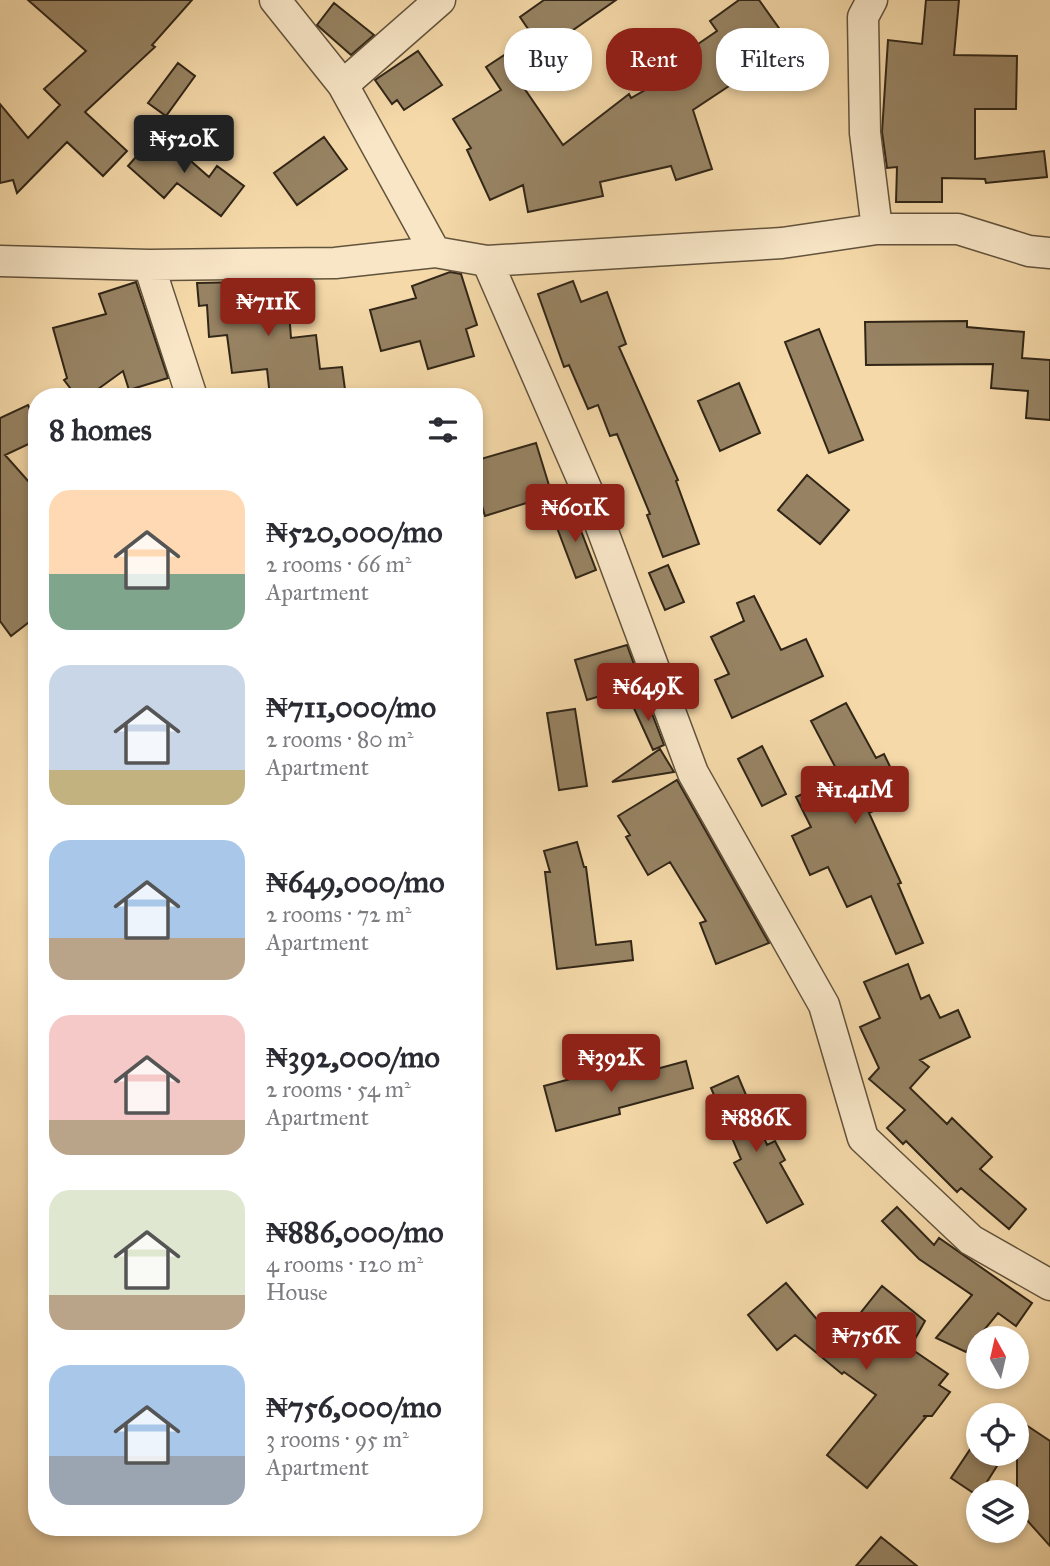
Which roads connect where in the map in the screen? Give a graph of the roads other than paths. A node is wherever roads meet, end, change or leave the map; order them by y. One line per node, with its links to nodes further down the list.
1 (275, 0): 4 (street)
2 (440, 0): 4 (street)
3 (872, 0): 5 (street)
4 (343, 85): 6 (street)
5 (877, 229): 7 (street); 9 (street)
6 (435, 252): 9 (street); 10 (street)
7 (1050, 253)
8 (0, 261): 10 (street)
9 (487, 261): 12 (street)
10 (149, 265): 11 (street)
11 (189, 388)
12 (1050, 1285)

